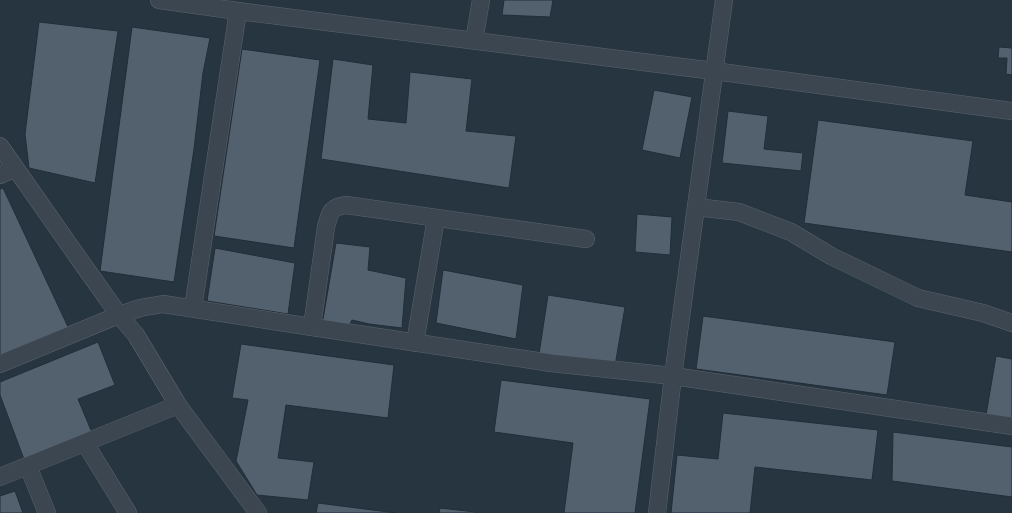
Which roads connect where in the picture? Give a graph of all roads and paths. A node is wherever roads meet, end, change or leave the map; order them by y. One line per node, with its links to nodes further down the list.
1 (159, 0): 4 (street)
2 (481, 0): 5 (street)
3 (724, 0): 6 (street)
4 (238, 11): 5 (street); 13 (street)
5 (474, 41): 6 (street)
6 (714, 72): 7 (street); 10 (street)
7 (1012, 111)
8 (0, 146): 9 (street)
9 (8, 172): 14 (street)
10 (696, 207): 15 (street); 19 (street)
11 (436, 218): 12 (street); 16 (street); 17 (street)
12 (586, 239)
13 (193, 308): 14 (street); 16 (street)
14 (119, 314): 18 (street); 20 (street)
15 (1012, 323)
16 (312, 327): 17 (street)
17 (415, 343): 19 (street)
18 (0, 364)
19 (673, 376): 21 (street); 28 (street)
20 (178, 404): 22 (street); 27 (street)
21 (1012, 426)
22 (85, 443): 23 (street); 26 (street)
23 (28, 466): 24 (street); 25 (street)
24 (0, 477)
25 (47, 513)
26 (128, 513)
27 (258, 513)
28 (657, 513)

